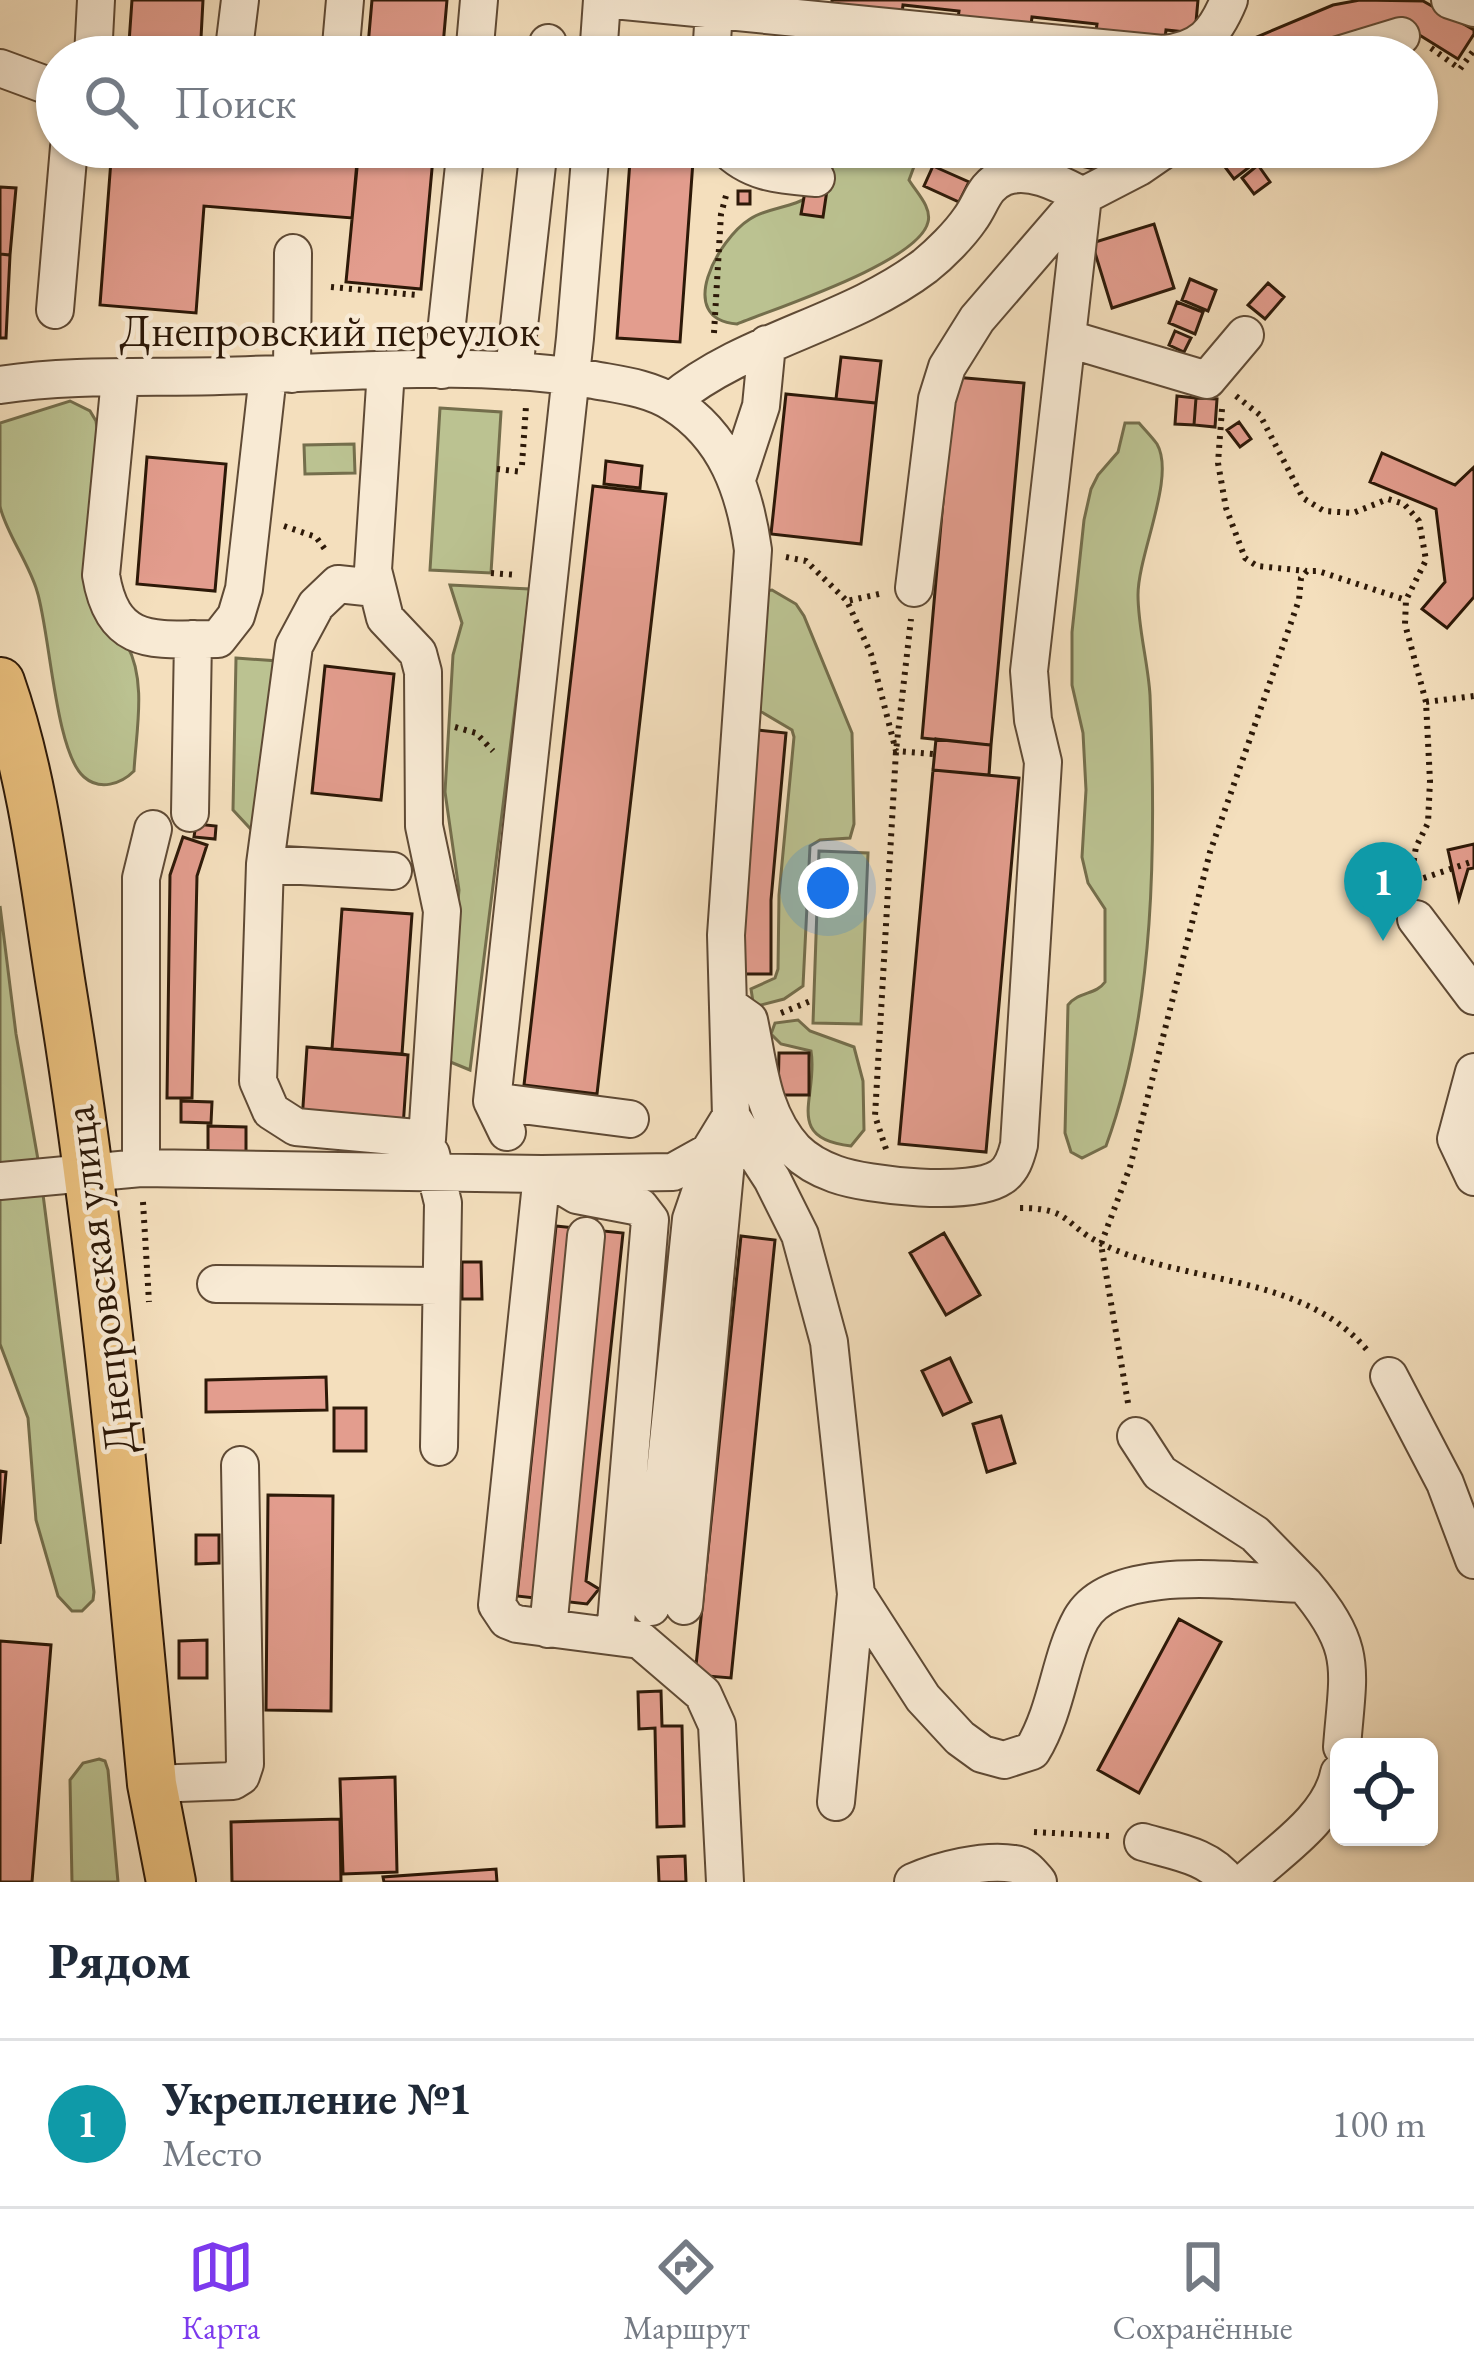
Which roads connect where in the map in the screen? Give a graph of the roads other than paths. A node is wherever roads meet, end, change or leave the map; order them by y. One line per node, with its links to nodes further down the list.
1 (96, 0): 11 (street)
2 (240, 0): 12 (street)
3 (345, 0): 13 (street)
4 (479, 0): 14 (street)
5 (602, 0): 15 (street)
6 (614, 0): 10 (street)
7 (1229, 0): 18 (street)
8 (1450, 0): 9 (street)
9 (1474, 8)
10 (714, 10): 16 (street); 17 (street)
11 (94, 36)
12 (236, 36)
13 (342, 36)
14 (476, 36)
15 (599, 36)
16 (712, 36)
17 (973, 36)
18 (1209, 36)
19 (0, 68): 20 (street)
20 (36, 81)
21 (67, 168): 30 (street)
22 (464, 168): 35 (street)
23 (537, 168): 36 (street)
24 (589, 168): 38 (street)
25 (759, 168): 27 (street)
26 (1137, 168): 28 (street)
27 (816, 178)
28 (1083, 196): 32 (street); 33 (street); 44 (street)
29 (293, 253): 37 (street)
30 (55, 310)
31 (1246, 335): 32 (street)
32 (1070, 340): 53 (street)
33 (766, 344): 41 (street); 42 (street)
34 (386, 370): 35 (street, Днепровский переулок); 37 (street, Днепровский переулок); 43 (street)
35 (442, 370): 36 (street, Днепровский переулок)
36 (522, 372): 38 (street, Днепровский переулок)
37 (280, 375): 39 (street, Днепровский переулок); 45 (street)
38 (571, 376): 41 (street, Днепровский переулок); 56 (street)
39 (120, 379): 40 (street, Днепровский переулок); 45 (street)
40 (0, 385)
41 (671, 401): 42 (street, Днепровский переулок)
42 (737, 479): 53 (street, Днепровский переулок)
43 (375, 588): 49 (street); 57 (street)
44 (914, 588)
45 (194, 639): 47 (street)
46 (0, 682): 59 (main road, Днепровская улица)
47 (190, 813)
48 (153, 829): 58 (street)
49 (265, 864): 50 (street); 57 (street)
50 (393, 872)
51 (1413, 901): 52 (street)
52 (1474, 996)
53 (728, 1008): 55 (street, Днепровский переулок)
54 (1474, 1072): 61 (street)
55 (730, 1116): 60 (street); 72 (street); 73 (street, Днепровский переулок)
56 (630, 1118)
57 (431, 1156): 58 (street); 60 (street); 65 (street)
58 (140, 1168): 59 (street)
59 (88, 1172): 62 (street); 77 (main road, Днепровская улица)
60 (542, 1174): 74 (street); 75 (street)
61 (1474, 1177)
62 (0, 1181)
63 (586, 1236): 74 (street)
64 (216, 1284): 65 (street)
65 (440, 1286): 68 (street)
66 (1389, 1376): 70 (street)
67 (1136, 1436): 71 (street)
68 (440, 1447)
69 (240, 1465): 77 (street)
70 (1474, 1559)
71 (1304, 1584): 72 (street); 76 (street)
72 (856, 1594): 79 (street)
73 (667, 1606)
74 (548, 1629): 75 (street)
75 (615, 1635): 82 (street)
76 (1343, 1738)
77 (152, 1784): 81 (main road, Днепровская улица)
78 (1330, 1795): 86 (street)
79 (836, 1802)
80 (1143, 1843): 85 (street)
81 (171, 1882)
82 (725, 1882)
83 (914, 1882): 84 (street)
84 (1038, 1882)
85 (1228, 1882)
86 (1245, 1882)

